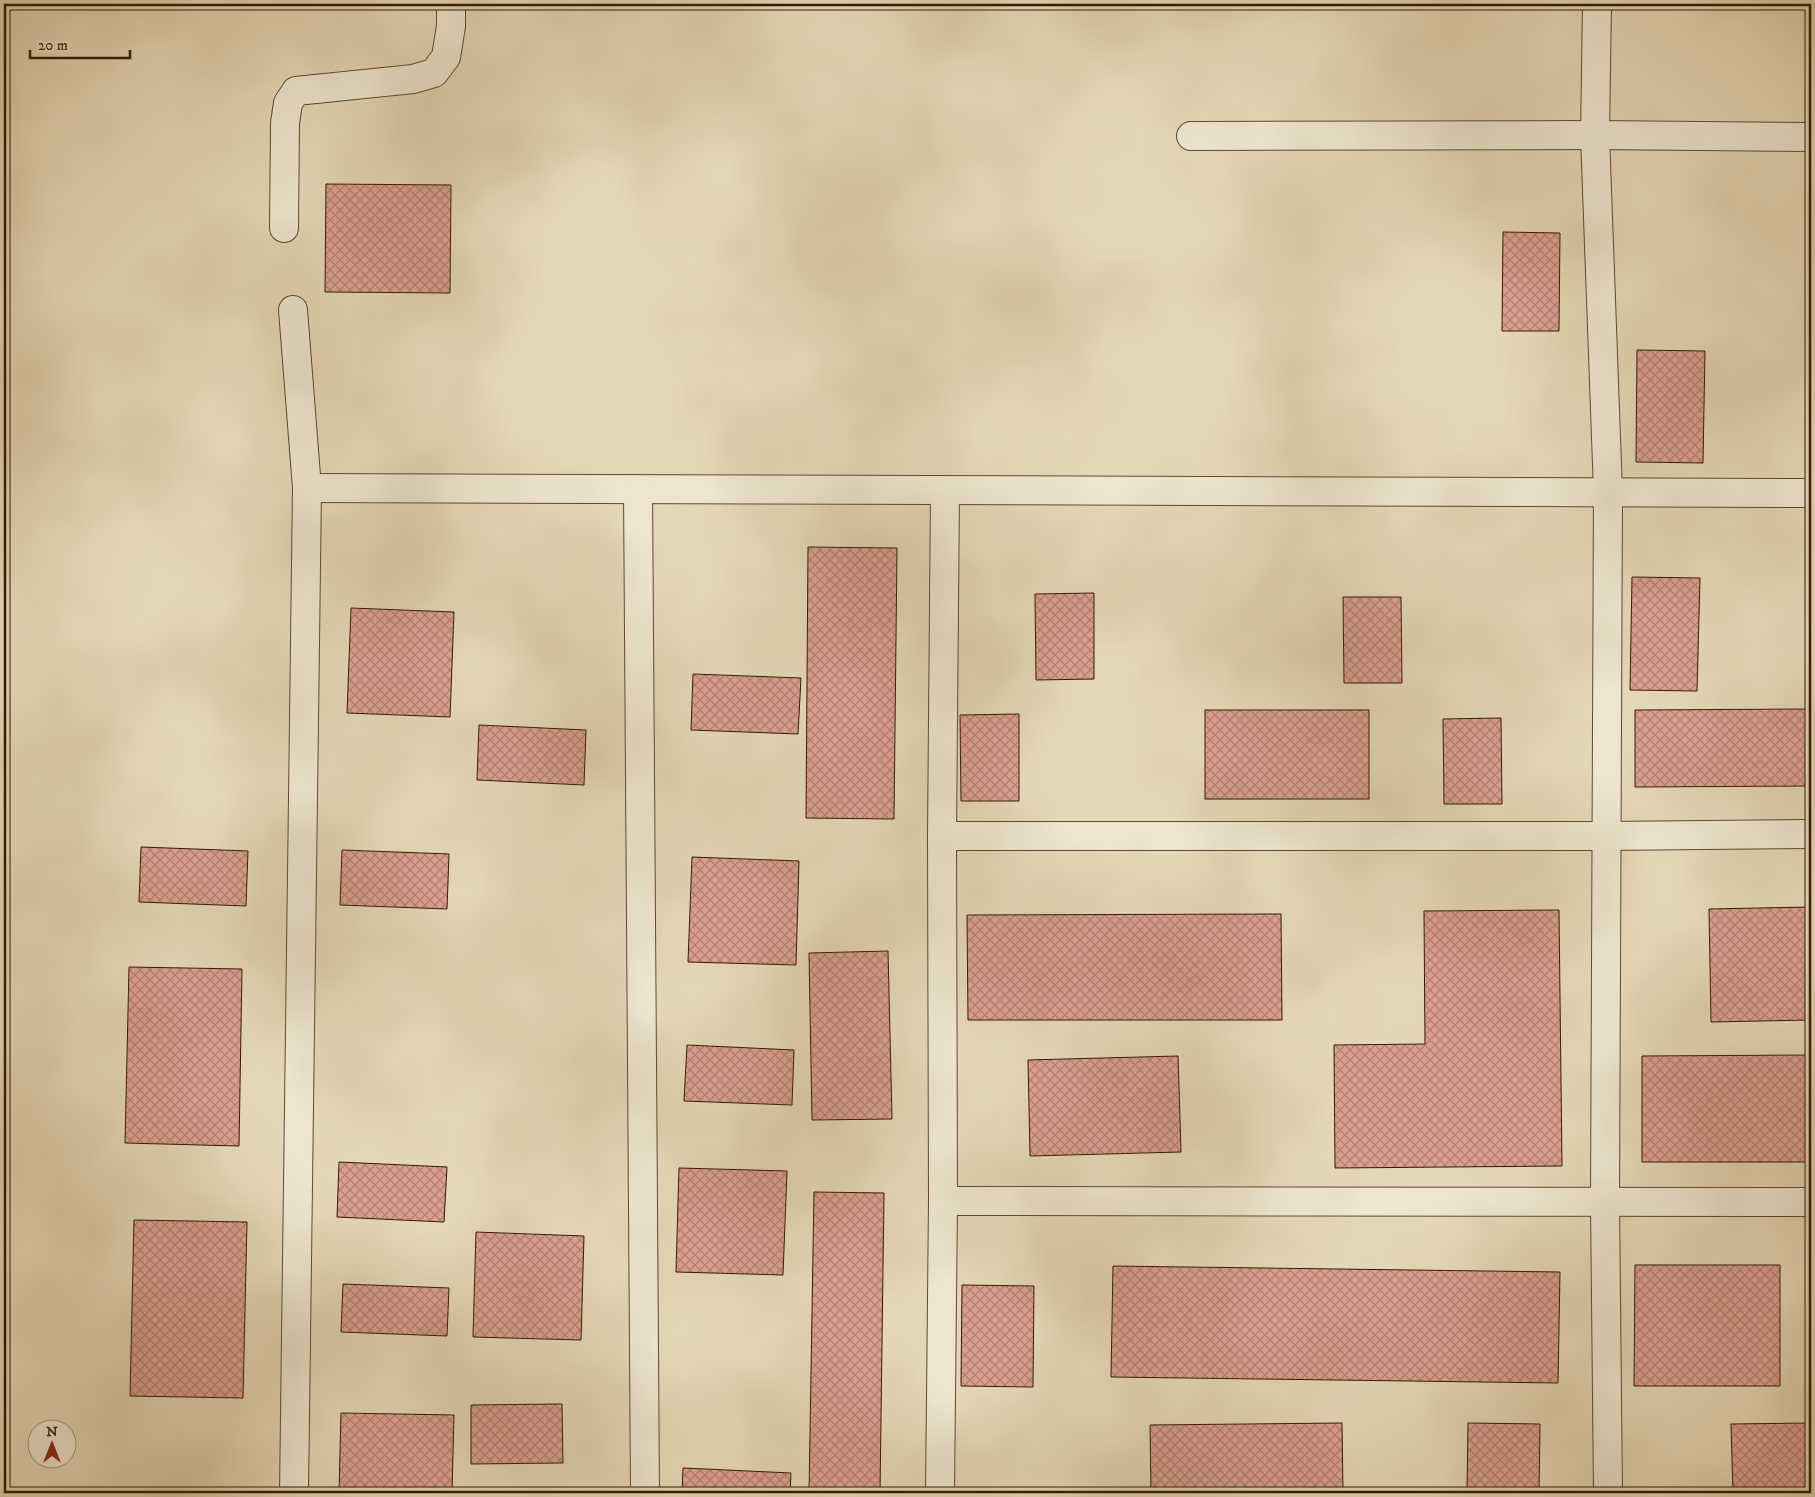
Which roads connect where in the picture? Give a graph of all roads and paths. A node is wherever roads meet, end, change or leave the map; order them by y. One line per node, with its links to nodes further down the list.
1 (451, 4): 6 (street)
2 (1597, 4): 3 (street)
3 (1595, 135): 4 (street); 5 (street); 11 (street)
4 (1191, 136)
5 (1811, 137)
6 (284, 228)
7 (293, 310): 8 (street)
8 (307, 488): 9 (street); 19 (street)
9 (638, 490): 10 (street); 20 (street)
10 (945, 491): 11 (street); 14 (street)
11 (1608, 492): 12 (street); 15 (street)
12 (1811, 493)
13 (1811, 834): 15 (street)
14 (942, 836): 15 (street); 16 (street)
15 (1605, 836): 17 (street)
16 (943, 1201): 17 (street); 21 (street)
17 (1605, 1202): 18 (street); 22 (street)
18 (1811, 1202)
19 (294, 1493)
20 (645, 1493)
21 (940, 1493)
22 (1608, 1493)

